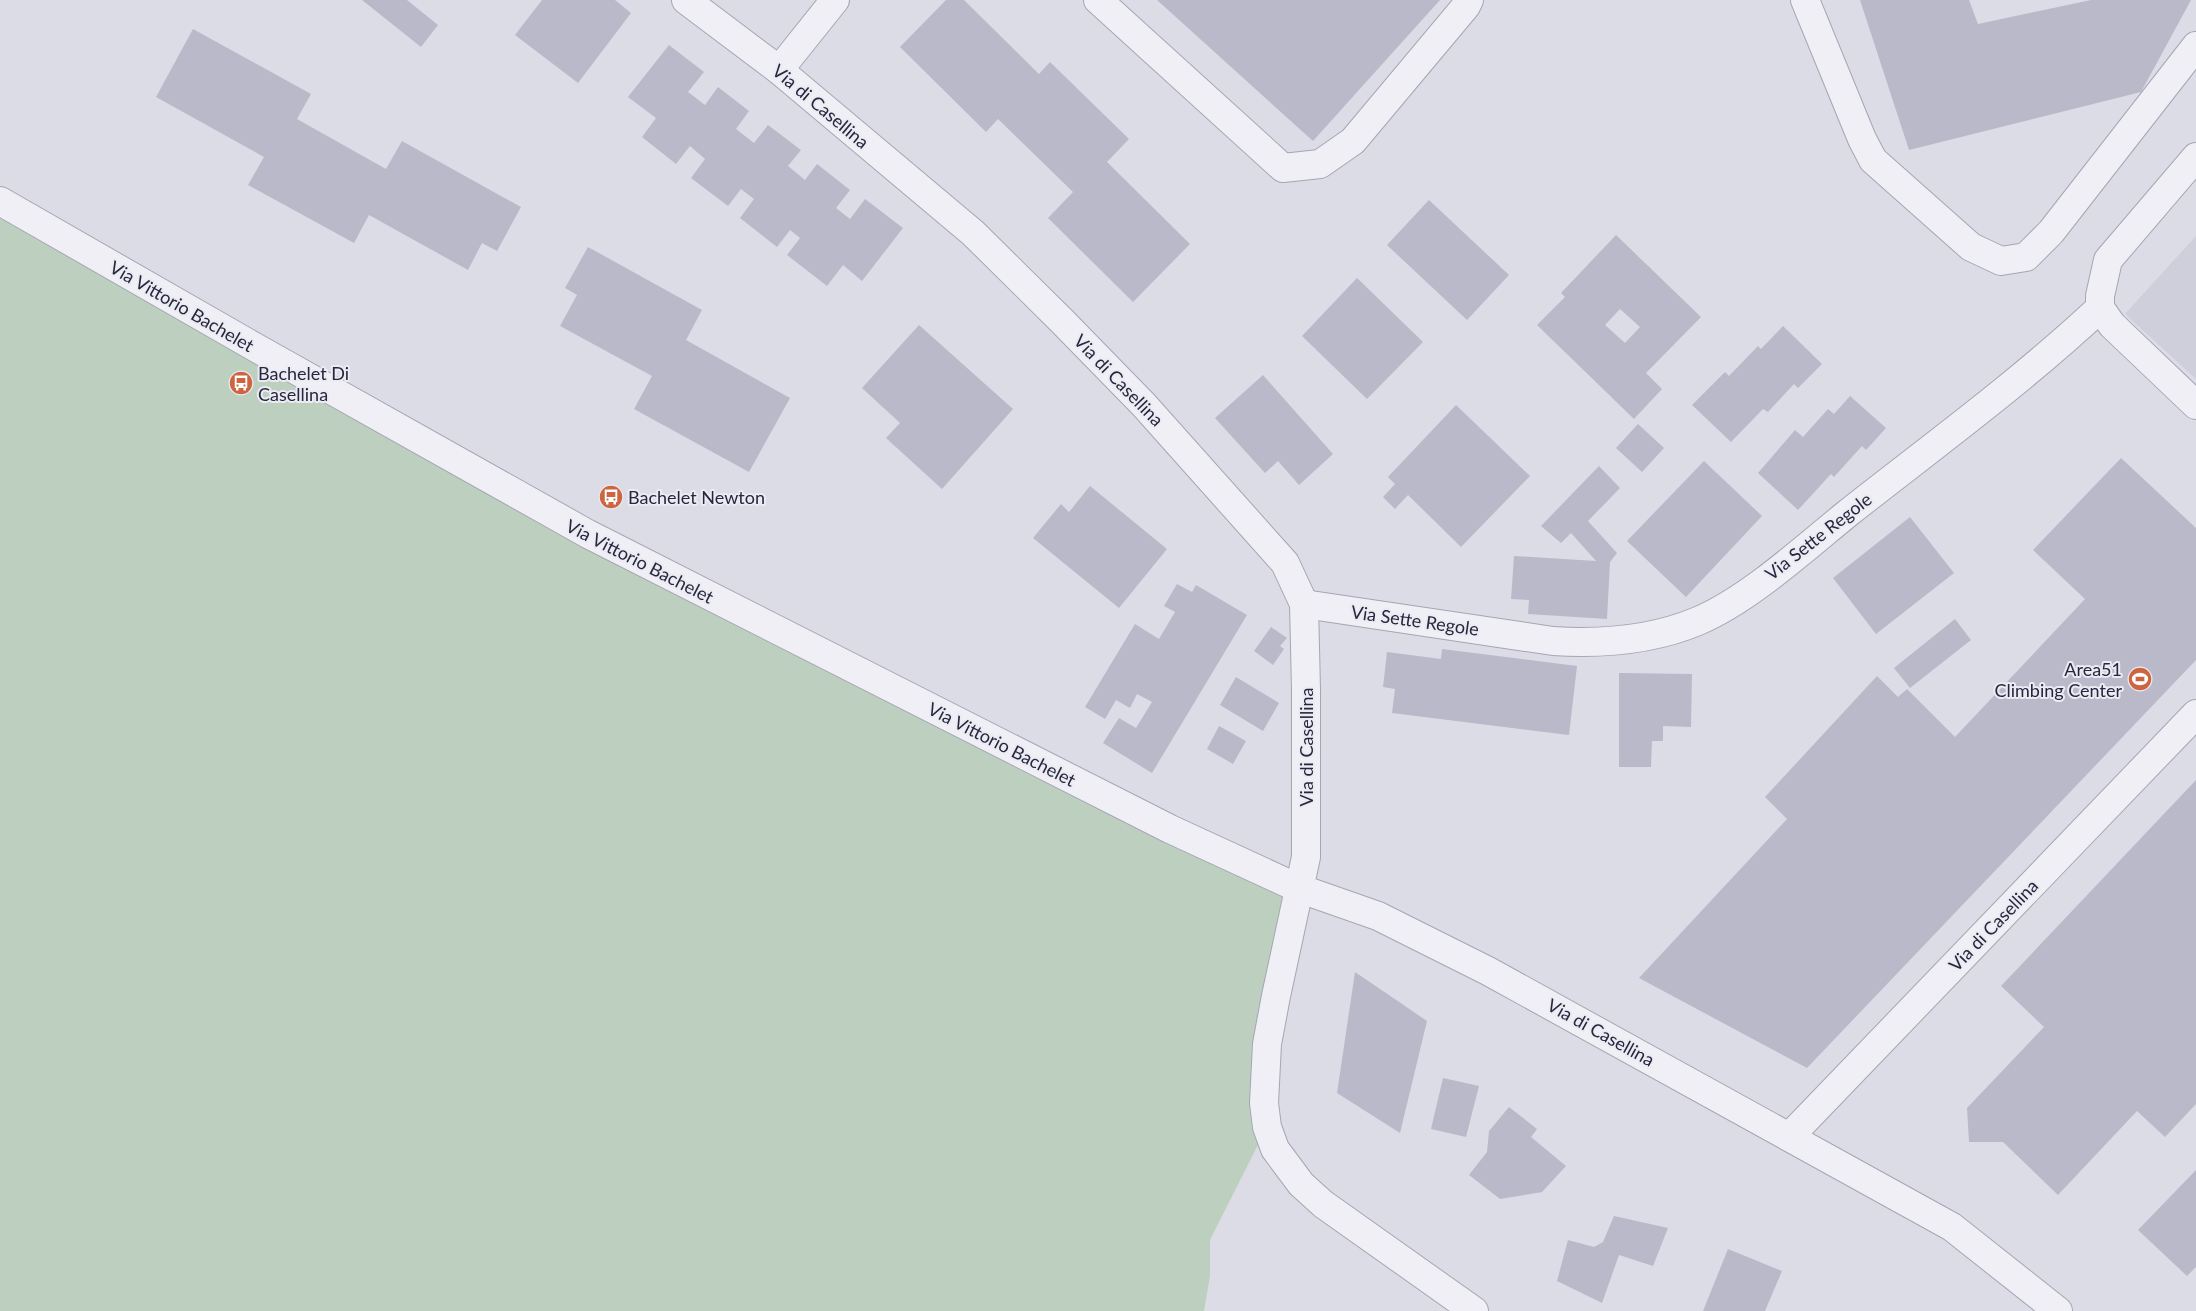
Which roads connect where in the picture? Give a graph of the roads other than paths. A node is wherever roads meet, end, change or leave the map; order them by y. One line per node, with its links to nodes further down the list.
1 (686, 0): 7 (street, Via di Casellina)
2 (835, 0): 7 (street)
3 (1098, 0): 4 (street)
4 (1469, 0)
5 (1805, 0): 6 (street)
6 (2196, 46)
7 (779, 70): 12 (street, Via di Casellina)
8 (2196, 157): 10 (street)
9 (0, 201): 14 (street, Via Vittorio Bachelet)
10 (2100, 308): 11 (street); 12 (street, Via Sette Regole)
11 (2196, 405)
12 (1304, 604): 14 (street, Via di Casellina)
13 (2196, 714): 15 (street, Via di Casellina)
14 (1298, 888): 15 (street, Via di Casellina); 16 (street, Via di Casellina)
15 (1790, 1136): 17 (street, Via di Casellina)
16 (1474, 1311)
17 (2058, 1311)

